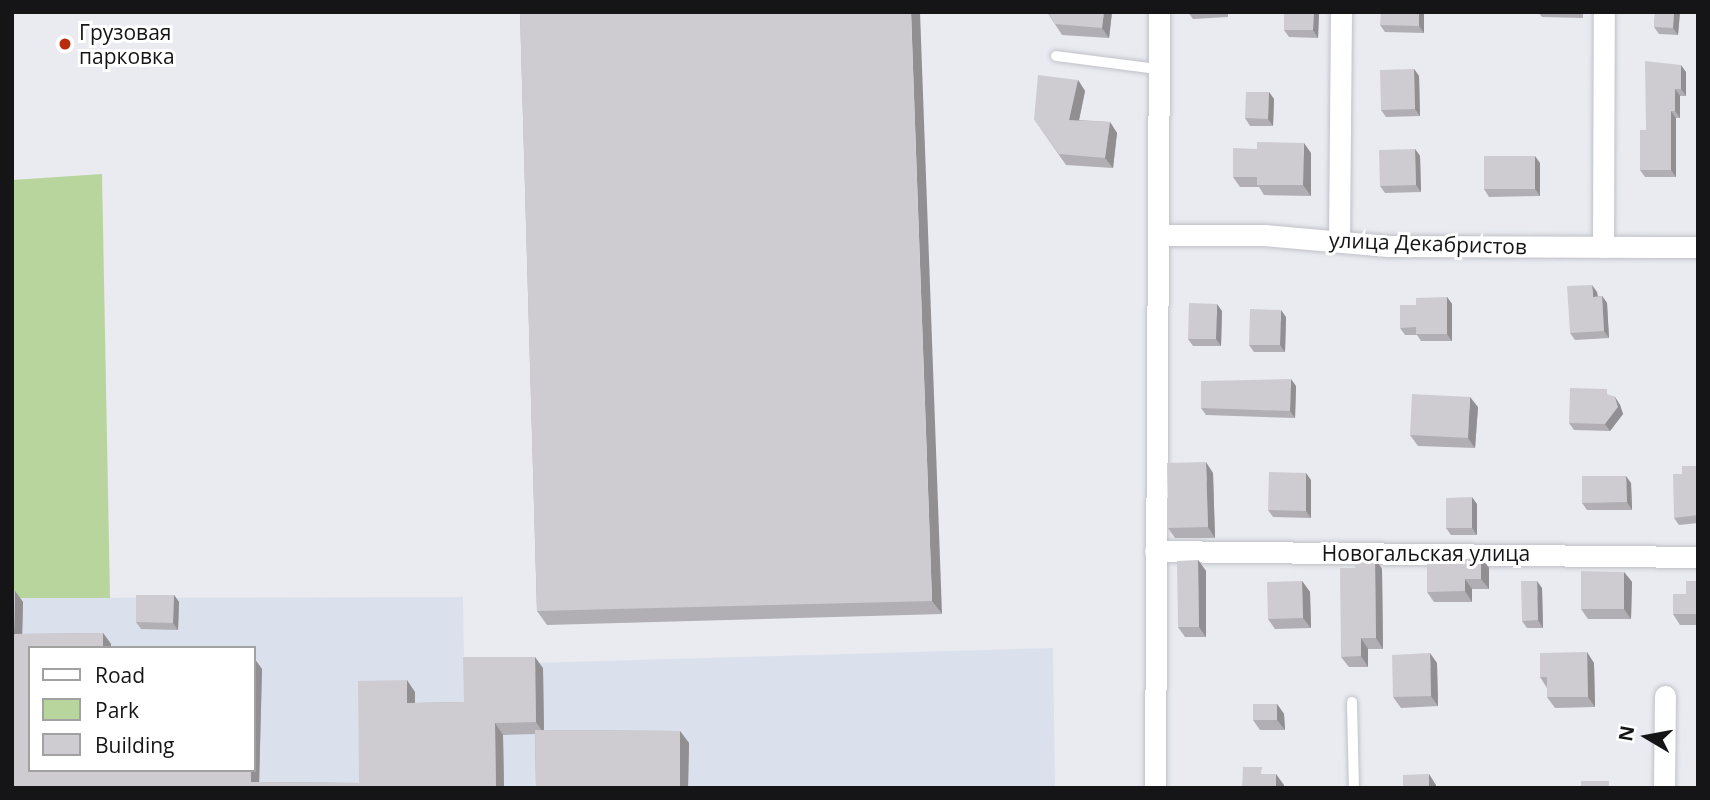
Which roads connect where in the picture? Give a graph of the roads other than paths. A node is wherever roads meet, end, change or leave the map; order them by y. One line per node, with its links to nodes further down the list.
1 (1341, 12): 7 (street)
2 (1604, 12): 8 (street)
3 (1160, 14): 5 (street)
4 (1056, 56): 5 (lane)
5 (1158, 69): 6 (street)
6 (1157, 235): 7 (street, улица Декабристов); 10 (street)
7 (1339, 241): 8 (street, улица Декабристов)
8 (1603, 247): 9 (street, улица Декабристов)
9 (1698, 247)
10 (1155, 551): 11 (street, Новогальская улица); 14 (street)
11 (1698, 557)
12 (1665, 696): 16 (street)
13 (1352, 702): 15 (lane)
14 (1155, 788)
15 (1354, 788)
16 (1664, 788)

